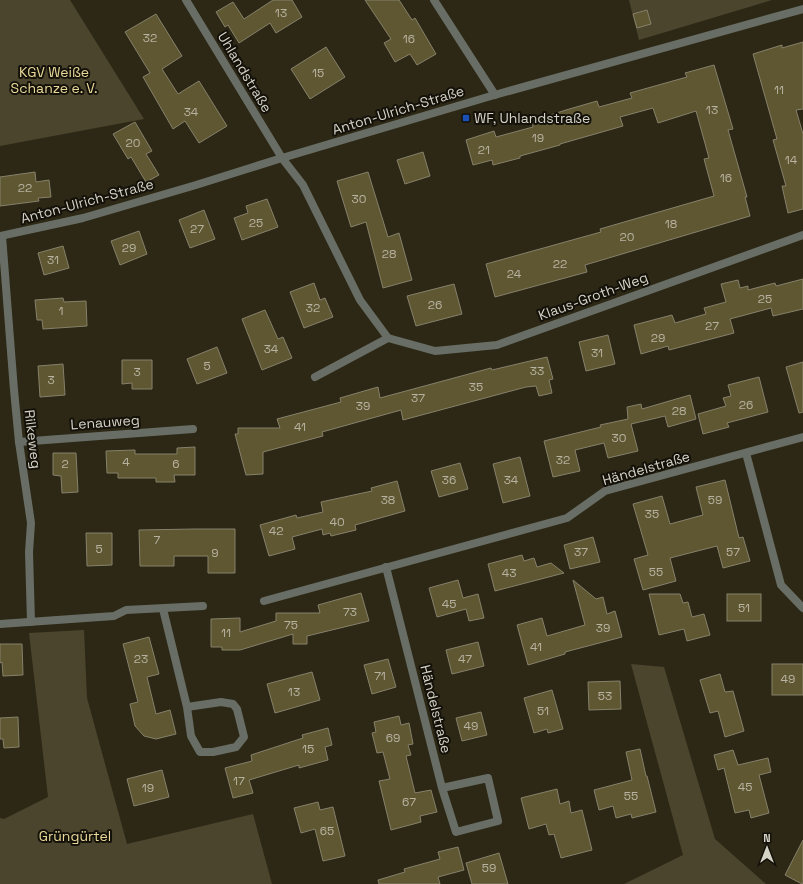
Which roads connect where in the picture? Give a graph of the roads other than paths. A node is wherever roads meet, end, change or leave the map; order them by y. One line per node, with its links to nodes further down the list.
1 (186, 0): 5 (street, Uhlandstraße)
2 (434, 0): 4 (street)
3 (803, 9): 4 (street, Anton-Ulrich-Straße)
4 (495, 95): 5 (street, Anton-Ulrich-Straße)
5 (282, 158): 7 (street, Anton-Ulrich-Straße); 8 (street)
6 (803, 235): 8 (street, Klaus-Groth-Weg)
7 (1, 236): 12 (street, Rilkeweg)
8 (388, 338): 9 (street)
9 (315, 377)
10 (193, 429): 12 (street, Lenauweg)
11 (803, 437): 13 (street, Händelstraße)
12 (19, 442): 19 (street, Rilkeweg)
13 (746, 453): 14 (street, Händelstraße); 17 (street)
14 (386, 567): 15 (street, Händelstraße); 22 (street, Händelstraße)
15 (264, 601)
16 (203, 606): 18 (street)
17 (803, 608)
18 (163, 609): 19 (street); 21 (street)
19 (32, 622): 20 (street)
20 (0, 624)
21 (187, 707): 21 (street)
22 (442, 788): 22 (street, Händelstraße)

